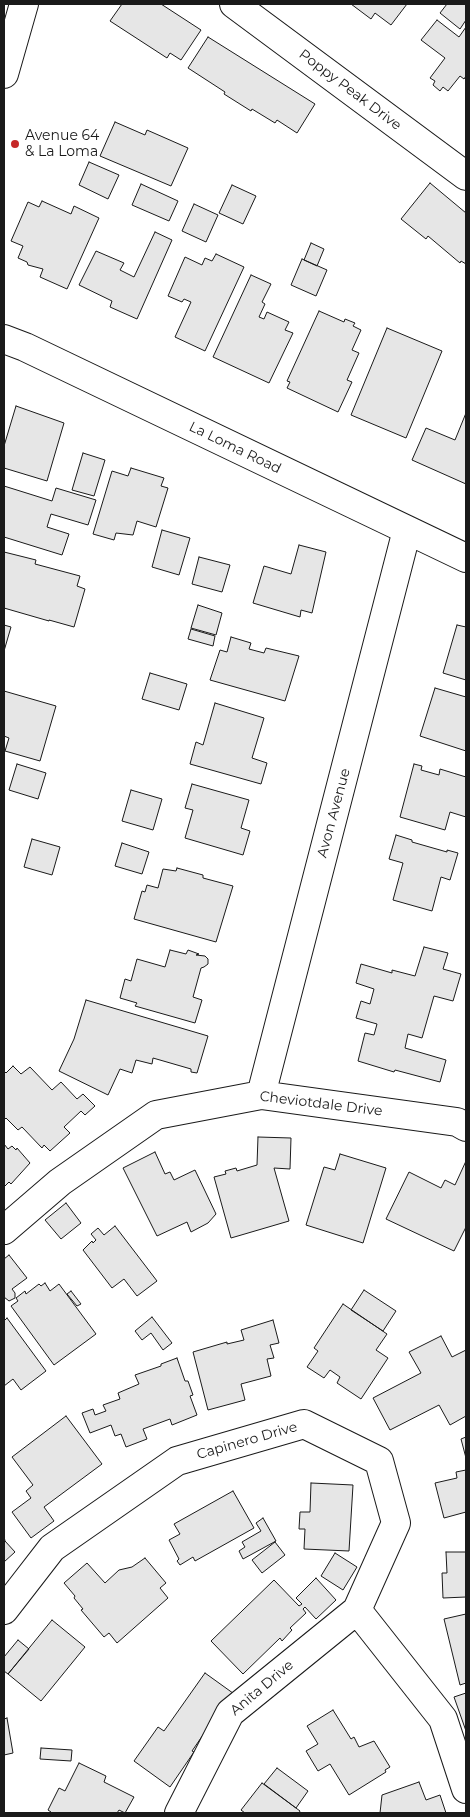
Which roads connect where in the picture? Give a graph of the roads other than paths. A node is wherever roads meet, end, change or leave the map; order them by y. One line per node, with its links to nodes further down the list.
1 (24, 4): 3 (street)
2 (234, 4): 4 (street, Poppy Peak Drive)
3 (4, 74)
4 (466, 176)
5 (4, 340): 6 (street, La Loma Road)
6 (407, 530): 7 (street, La Loma Road); 8 (street, Avon Avenue)
7 (466, 558)
8 (261, 1095): 9 (street, Cheviotdale Drive); 10 (street, Cheviotdale Drive)
9 (466, 1127)
10 (4, 1230)
11 (4, 1610): 12 (street, Capinero Drive)
12 (357, 1610): 13 (street); 14 (street, Anita Drive)
13 (466, 1788)
14 (179, 1813)

